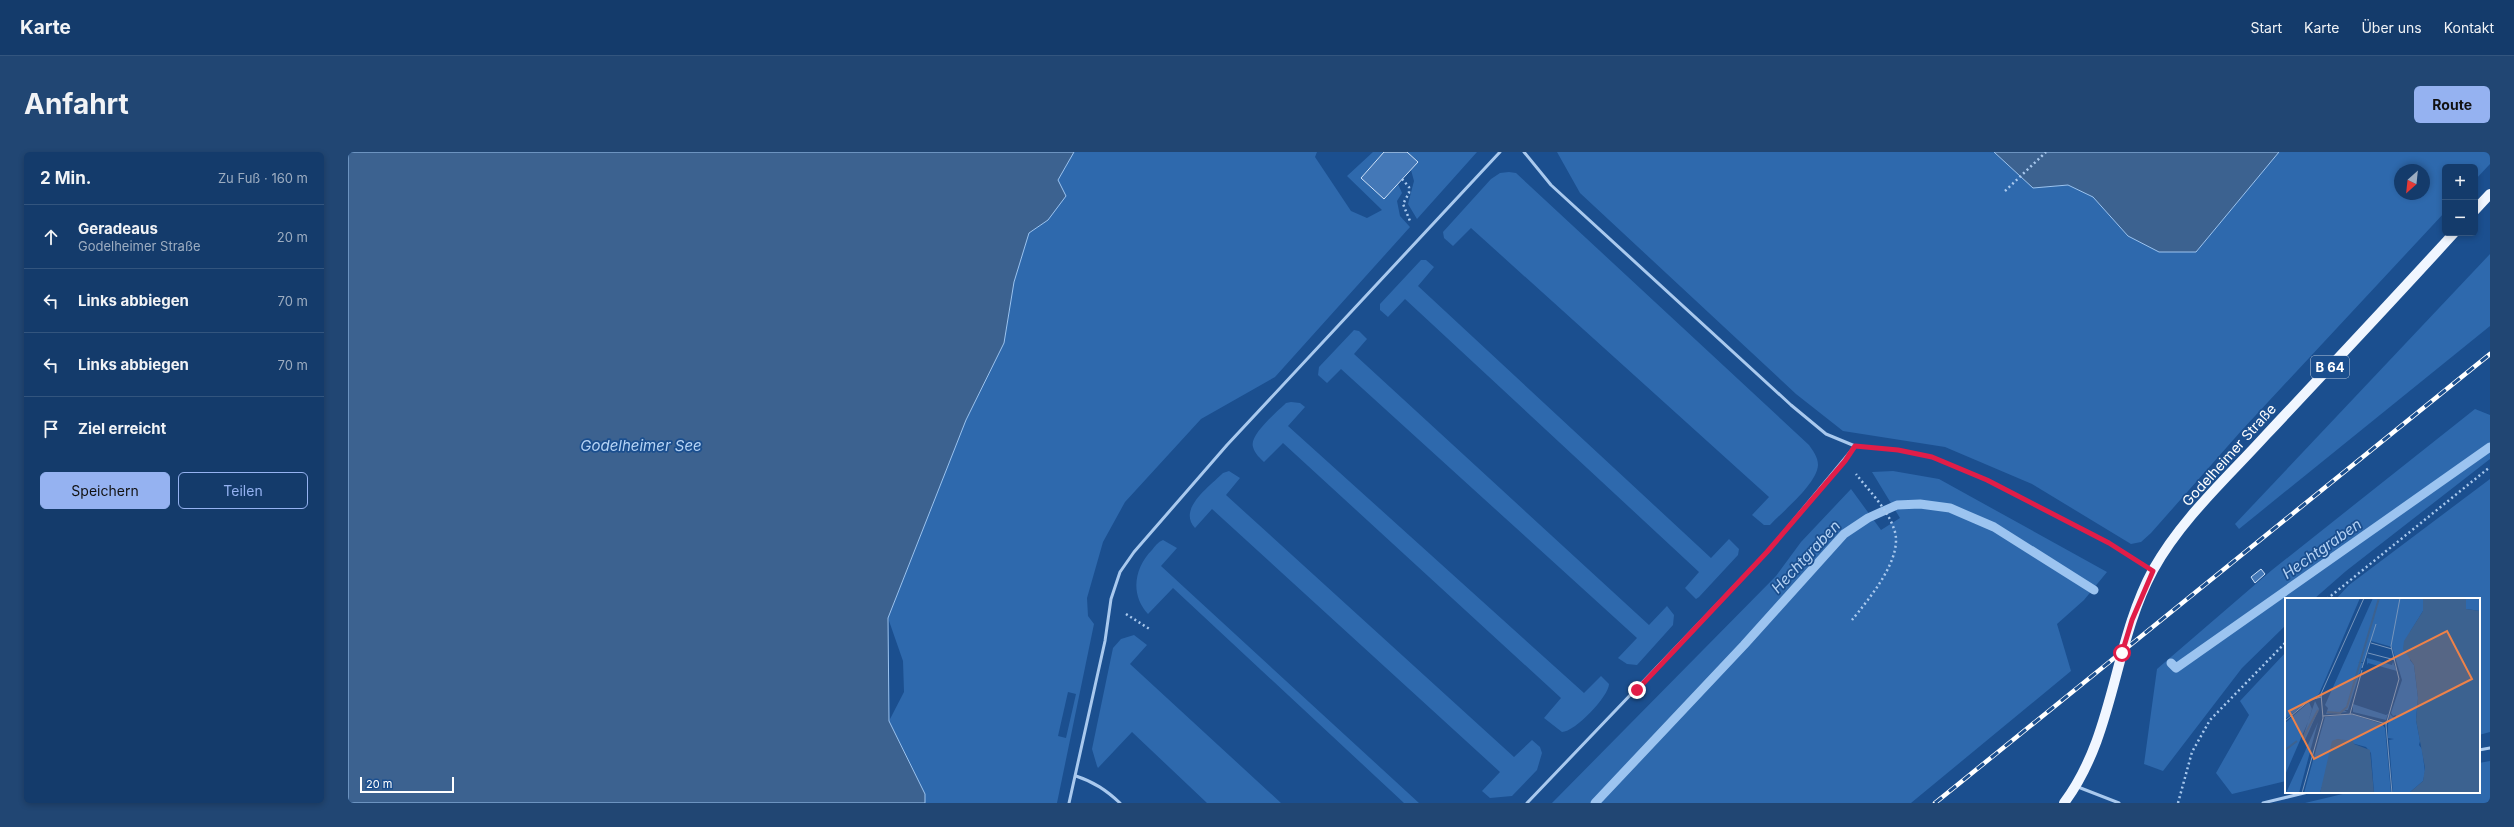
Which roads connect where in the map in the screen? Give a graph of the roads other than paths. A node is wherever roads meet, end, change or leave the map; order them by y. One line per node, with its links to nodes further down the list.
1 (1500, 152): 10 (lane)
2 (1524, 152): 6 (lane)
3 (2490, 194): 4 (main road)
4 (2478, 207)
5 (2451, 236): 7 (main road, Godelheimer Straße / B 64)
6 (1855, 446): 7 (lane); 15 (lane)
7 (2153, 571): 11 (main road, Godelheimer Straße / B 64)
8 (2490, 748): 9 (lane)
9 (2480, 750)
10 (1076, 776): 13 (lane); 14 (lane)
11 (2077, 786): 16 (main road, Godelheimer Straße / B 64); 17 (lane)
12 (2304, 793): 18 (lane)
13 (1069, 803)
14 (1120, 803)
15 (1527, 803)
16 (2064, 803)
17 (2119, 803)
18 (2263, 803)

